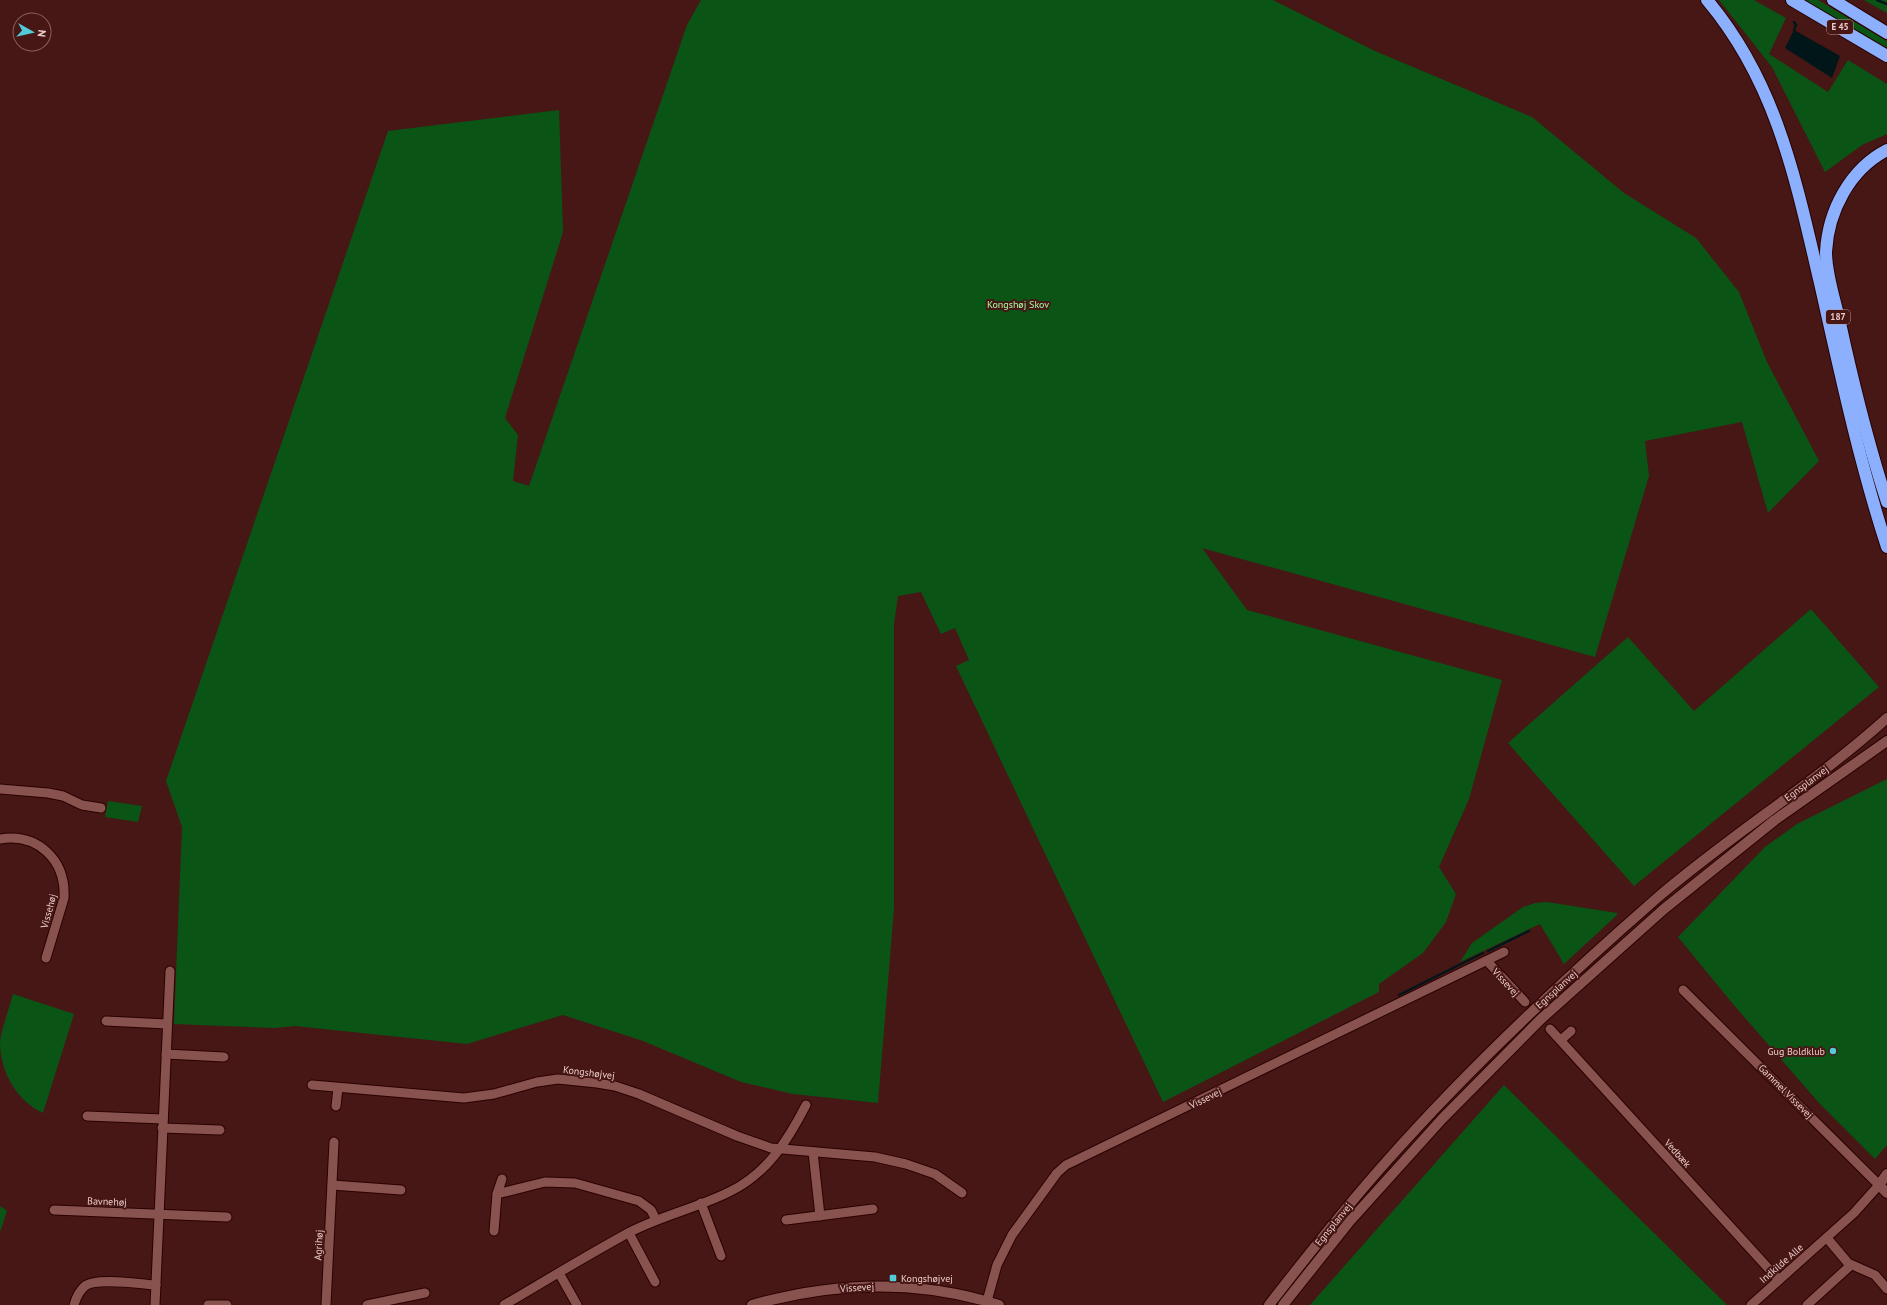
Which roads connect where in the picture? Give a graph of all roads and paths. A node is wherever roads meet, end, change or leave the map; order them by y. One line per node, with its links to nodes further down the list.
1 (1707, 0): 9 (highway, 187)
2 (1792, 0): 6 (highway, E 45)
3 (1834, 0): 4 (highway); 5 (highway, E 45)
4 (1887, 28)
5 (1887, 33)
6 (1887, 56)
7 (1887, 150): 8 (highway, 187)
8 (1887, 502)
9 (1887, 547)
10 (1887, 718): 78 (main road, Egnsplanvej)
11 (1887, 737): 13 (main road)
12 (1887, 741): 13 (main road, Egnsplanvej)
13 (1875, 748): 79 (main road, Egnsplanvej)
14 (0, 789): 15 (street)
15 (101, 808)
16 (0, 839): 18 (street, Vissehøj)
17 (1504, 952): 19 (street, Vissevej)
18 (46, 958)
19 (1487, 961): 22 (street, Vissevej); 67 (street, Vissevej)
20 (170, 971): 24 (street)
21 (1683, 990): 42 (street, Gammel Vissevej)
22 (1525, 1002)
23 (106, 1021): 24 (street)
24 (167, 1024): 28 (street)
25 (1550, 1029): 27 (street, Vedbæk)
26 (1571, 1030): 27 (street)
27 (1561, 1040): 62 (street, Vedbæk)
28 (166, 1054): 29 (street); 35 (street)
29 (224, 1057)
30 (312, 1085): 31 (street, Kongshøjvej)
31 (338, 1088): 33 (street); 38 (street, Kongshøjvej)
32 (806, 1105): 38 (street)
33 (336, 1106)
34 (87, 1116): 35 (street)
35 (162, 1123): 36 (street); 51 (street)
36 (220, 1130)
37 (334, 1142): 43 (street, Agrihøj)
38 (780, 1150): 39 (street, Kongshøjvej); 48 (street)
39 (813, 1152): 45 (street, Kongshøjvej); 52 (street)
40 (1887, 1174): 42 (main road)
41 (502, 1179): 47 (street)
42 (1879, 1185): 46 (main road, Gammel Vissevej); 58 (street, Indkilde Alle)
43 (332, 1186): 44 (street); 72 (street, Agrihøj)
44 (402, 1190)
45 (962, 1193)
46 (1887, 1193)
47 (498, 1194): 54 (street); 56 (street)
48 (701, 1203): 54 (street); 59 (street)
49 (873, 1209): 52 (street)
50 (54, 1210): 51 (street, Bavnehøj)
51 (159, 1214): 53 (street, Bavnehøj); 64 (street)
52 (820, 1216): 55 (street)
53 (227, 1217)
54 (656, 1220): 57 (street)
55 (786, 1220)
56 (494, 1231)
57 (629, 1233): 61 (street); 63 (street)
58 (1827, 1238): 60 (street); 62 (street, Indkilde Alle)
59 (721, 1256)
60 (1851, 1265): 65 (street); 81 (street)
61 (559, 1273): 74 (street); 75 (street)
62 (1779, 1280): 80 (street, Indkilde Alle)
63 (655, 1282)
64 (156, 1285): 68 (street); 69 (street)
65 (1887, 1289)
66 (426, 1292): 73 (street)
67 (987, 1301): 76 (main road, Vissevej); 77 (main road, Vissevej)
68 (74, 1305)
69 (155, 1305)
70 (208, 1305): 71 (street)
71 (228, 1305)
72 (326, 1305)
73 (367, 1305)
74 (504, 1305)
75 (578, 1305)
76 (752, 1305)
77 (999, 1305)
78 (1269, 1305)
79 (1283, 1305)
80 (1751, 1305)
81 (1807, 1305)

